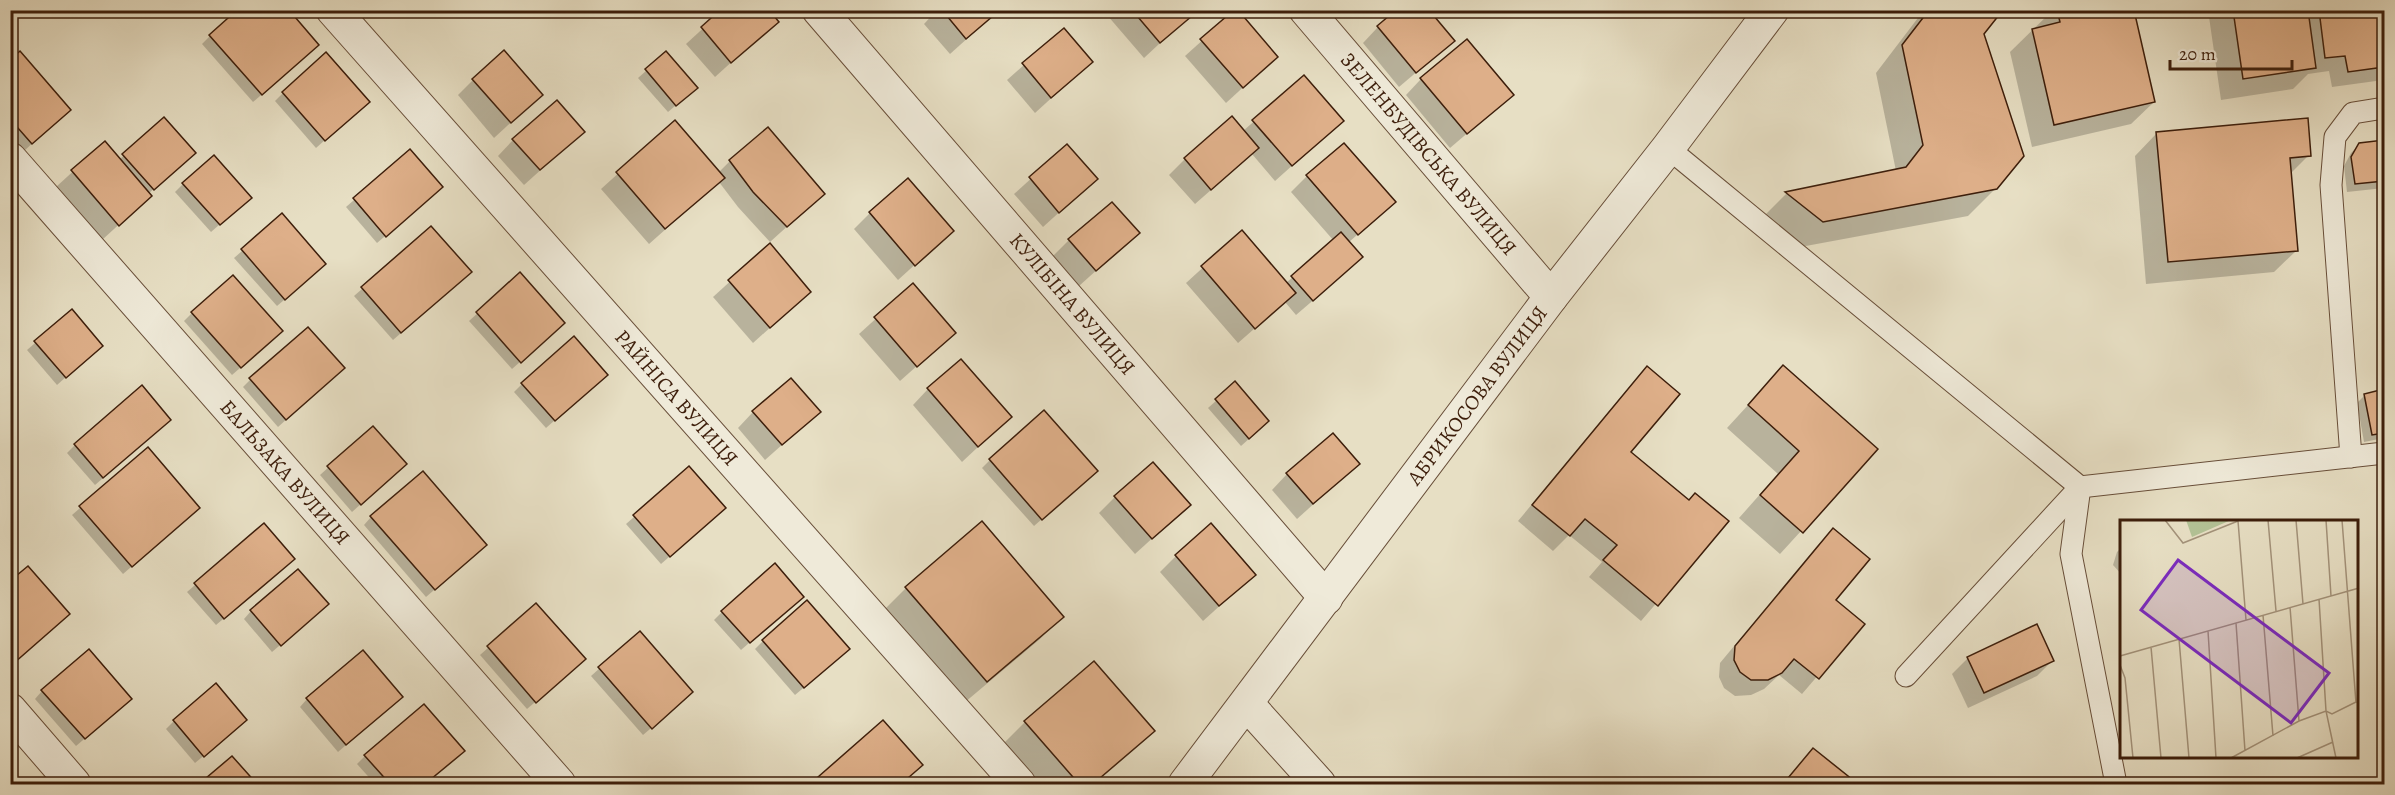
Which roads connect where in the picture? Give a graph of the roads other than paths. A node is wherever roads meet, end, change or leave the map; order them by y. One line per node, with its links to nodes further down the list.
1 (333, 10): 18 (street, РАЙНІСА ВУЛИЦЯ)
2 (819, 10): 12 (street, КУЛІБІНА ВУЛИЦЯ)
3 (1306, 10): 8 (street, ЗЕЛЕНБУДІВСЬКА ВУЛИЦЯ)
4 (1772, 10): 6 (street, АБРИКОСОВА ВУЛИЦЯ)
5 (2385, 108): 10 (lane)
6 (1668, 148): 8 (street, АБРИКОСОВА ВУЛИЦЯ); 11 (lane)
7 (10, 159): 17 (street, БАЛЬЗАКА ВУЛИЦЯ)
8 (1551, 297): 12 (street, АБРИКОСОВА ВУЛИЦЯ)
9 (2385, 453): 10 (lane)
10 (2351, 457): 11 (lane)
11 (2080, 487): 13 (lane); 21 (lane)
12 (1326, 598): 14 (street, АБРИКОСОВА ВУЛИЦЯ)
13 (1906, 676)
14 (1247, 704): 19 (street, АБРИКОСОВА ВУЛИЦЯ); 20 (street)
15 (10, 710): 16 (street)
16 (74, 784)
17 (559, 784)
18 (1019, 784)
19 (1185, 784)
20 (1319, 784)
21 (2116, 784)

